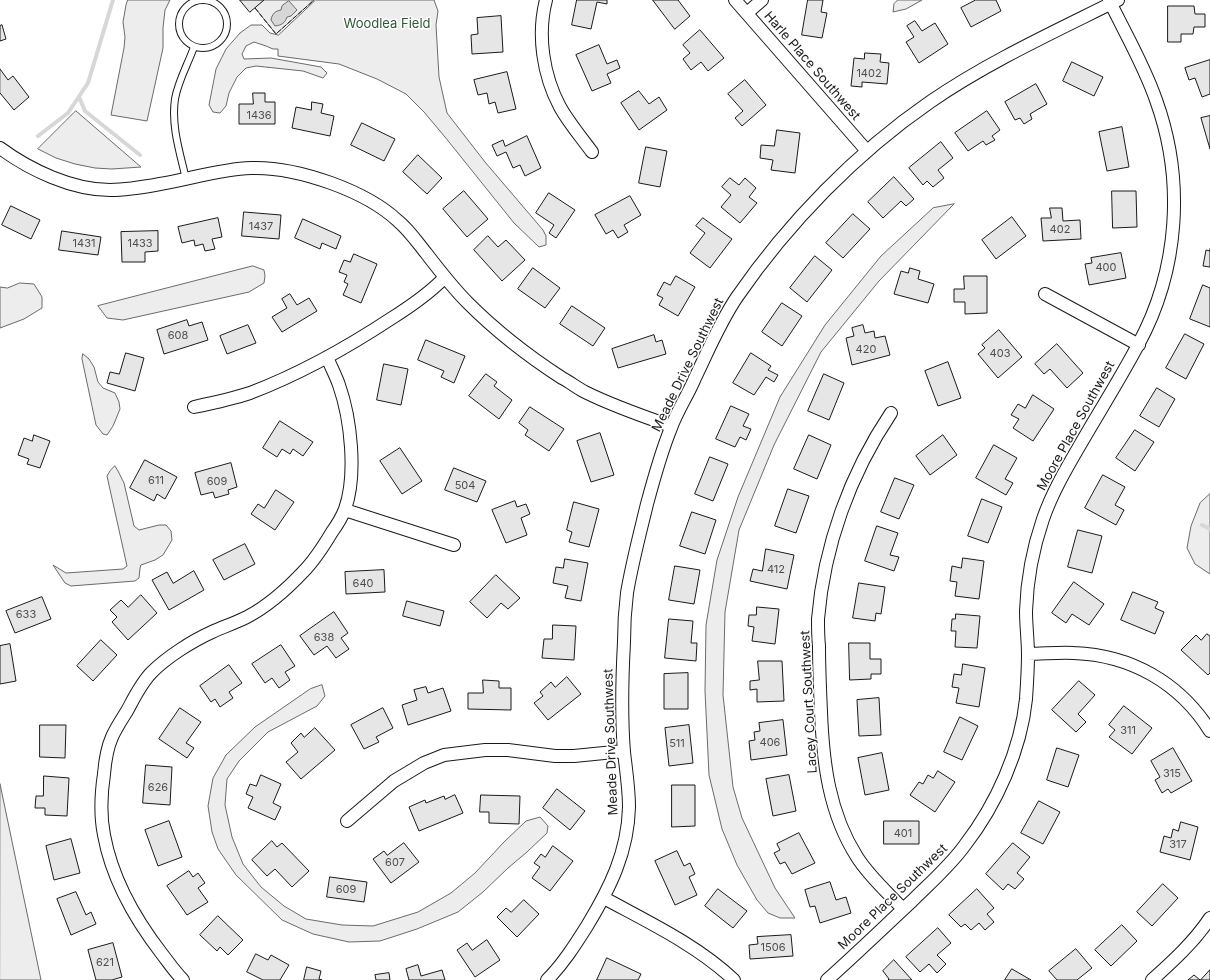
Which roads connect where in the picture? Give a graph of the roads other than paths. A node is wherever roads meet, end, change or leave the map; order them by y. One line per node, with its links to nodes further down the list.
1 (546, 0): 9 (street)
2 (735, 0): 5 (street, Harle Place Southwest)
3 (762, 0): 5 (street)
4 (1113, 1): 8 (street, Meade Drive Southwest); 13 (street, Moore Place Southwest)
5 (747, 13): 8 (street, Harle Place Southwest)
6 (194, 47): 6 (lane); 10 (lane)
7 (0, 148): 10 (street)
8 (867, 151): 17 (street, Meade Drive Southwest)
9 (592, 152)
10 (186, 179): 11 (street)
11 (445, 277): 14 (street); 17 (street)
12 (1044, 294): 13 (street)
13 (1139, 345): 20 (street, Moore Place Southwest)
14 (327, 357): 15 (street); 18 (street)
15 (194, 407)
16 (891, 413): 25 (street, Lacey Court Southwest)
17 (671, 426): 22 (street, Meade Drive Southwest)
18 (345, 510): 19 (street); 27 (street)
19 (454, 545)
20 (1028, 654): 21 (street); 25 (street, Moore Place Southwest)
21 (1210, 731)
22 (624, 751): 23 (street); 24 (street, Meade Drive Southwest)
23 (347, 821)
24 (604, 898): 28 (street, Meade Drive Southwest); 29 (street)
25 (903, 909): 30 (street, Moore Place Southwest)
26 (1210, 918): 31 (street)
27 (176, 977)
28 (547, 980)
29 (734, 980)
30 (827, 980)
31 (1152, 980)

